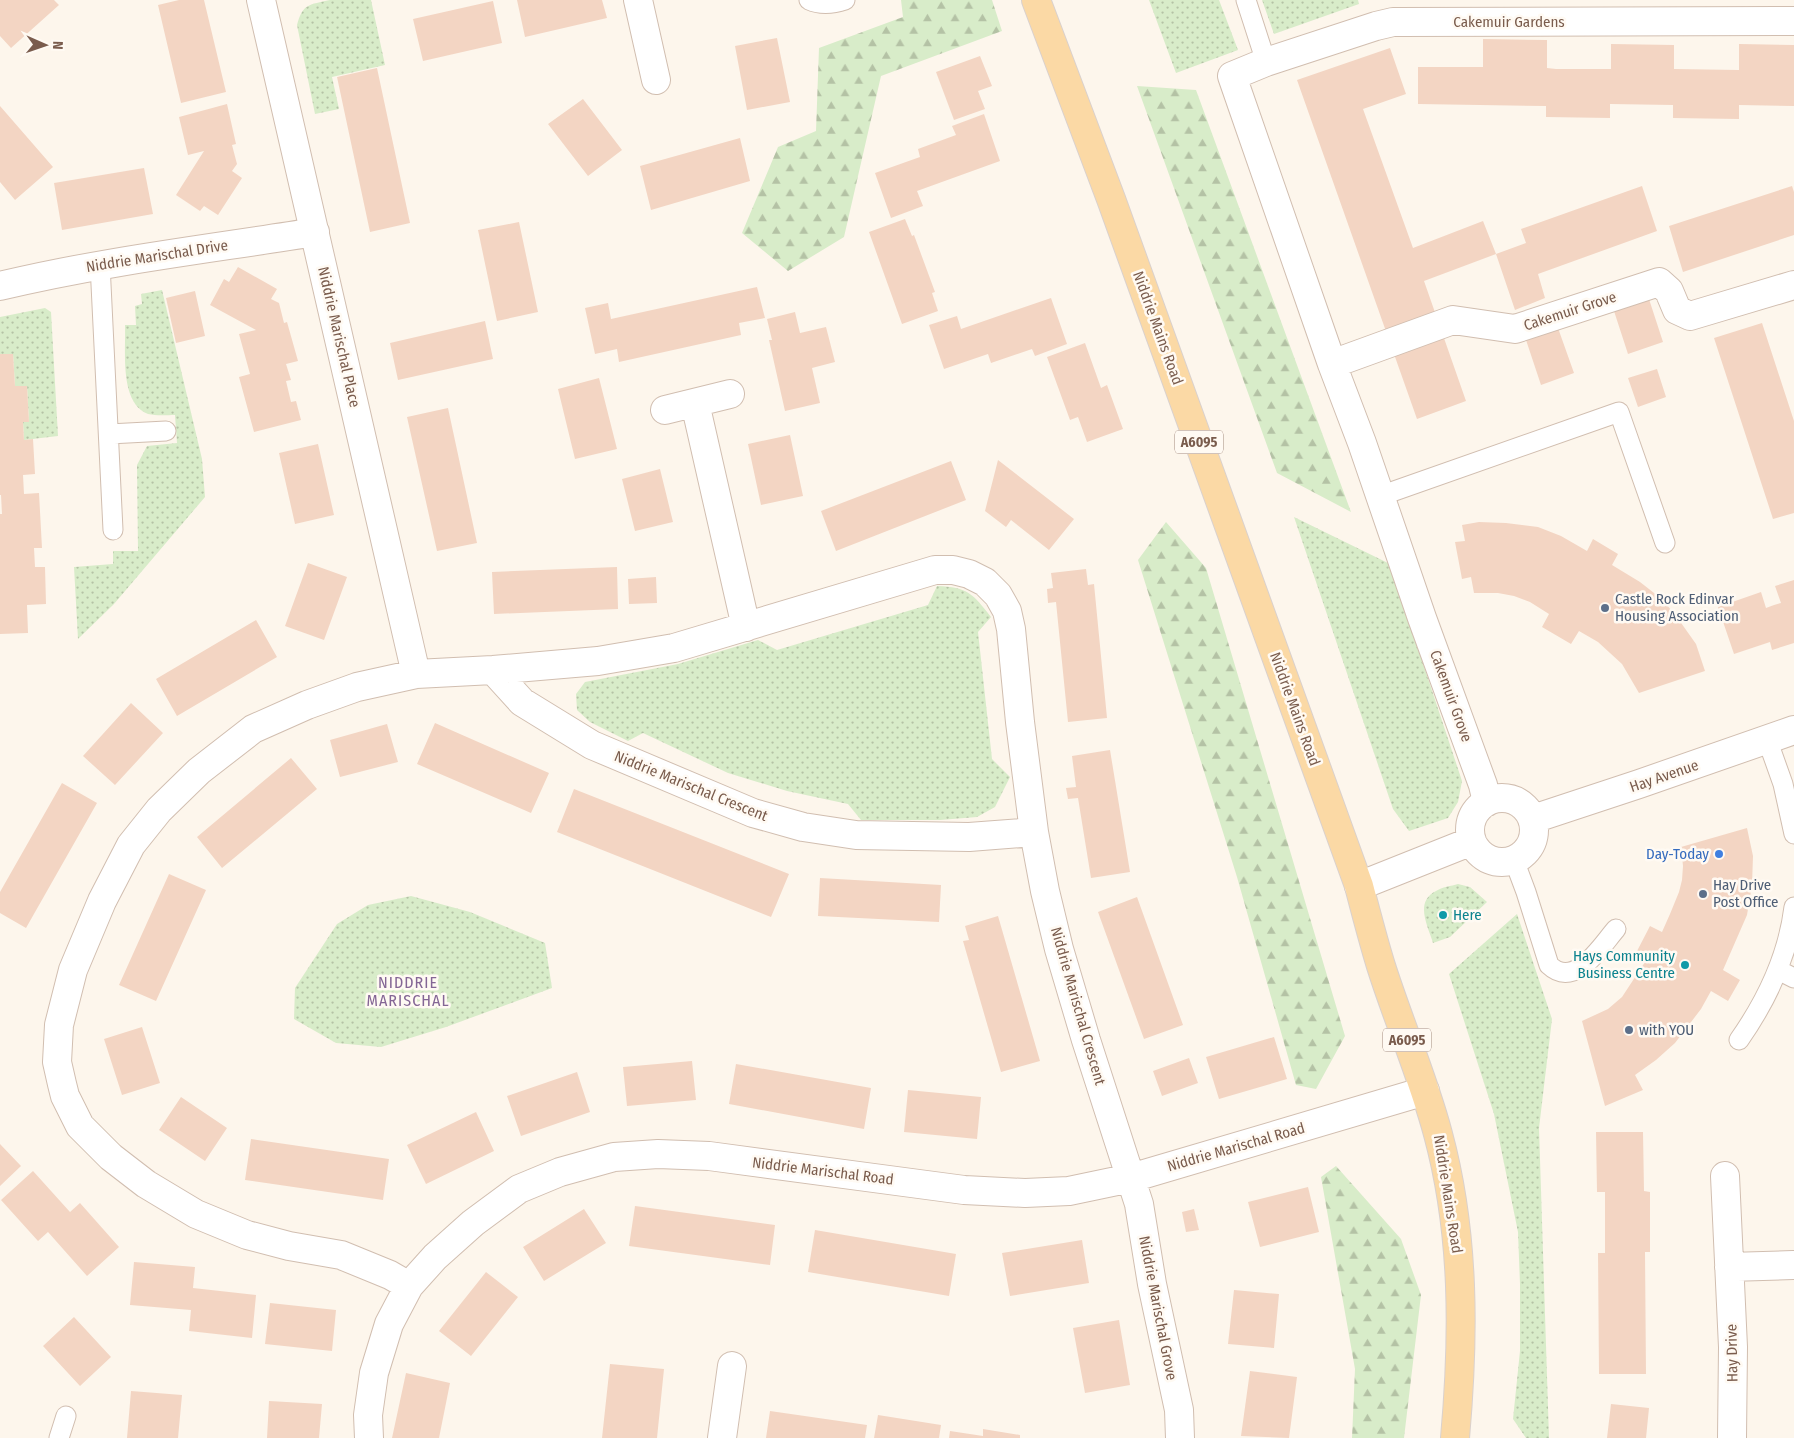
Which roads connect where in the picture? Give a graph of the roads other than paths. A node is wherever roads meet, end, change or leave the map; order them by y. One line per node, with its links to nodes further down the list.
1 (261, 0): 11 (street, Niddrie Marischal Place)
2 (638, 0): 10 (street)
3 (809, 0): 4 (lane)
4 (845, 0)
5 (1036, 0): 35 (main road, Niddrie Mains Road / A6095)
6 (1246, 0): 8 (lane)
7 (1794, 22): 8 (street, Cakemuir Gardens)
8 (1266, 62): 9 (street, Cakemuir Gardens)
9 (1232, 76): 15 (street, Cakemuir Grove)
10 (656, 80)
11 (314, 232): 12 (street, Niddrie Marischal Drive); 26 (street, Niddrie Marischal Place)
12 (100, 264): 14 (street, Niddrie Marischal Drive); 20 (lane)
13 (1794, 285): 15 (street, Cakemuir Grove)
14 (0, 286)
15 (1332, 364): 21 (street, Cakemuir Grove)
16 (730, 394): 17 (street)
17 (695, 403): 18 (street); 24 (street)
18 (664, 410)
19 (166, 431): 20 (lane)
20 (108, 434): 22 (lane)
21 (1380, 496): 23 (lane); 29 (street, Cakemuir Grove)
22 (113, 530)
23 (1665, 543)
24 (746, 627): 25 (street, Niddrie Marischal Crescent); 31 (street, Niddrie Marischal Crescent)
25 (494, 670): 26 (street, Niddrie Marischal Crescent); 31 (street, Niddrie Marischal Crescent)
26 (416, 674): 45 (street, Niddrie Marischal Crescent)
27 (1794, 730): 28 (street, Hay Avenue)
28 (1767, 739): 30 (street, Hay Avenue); 32 (lane)
29 (1487, 802): 30 (street); 33 (street)
30 (1533, 819): 34 (street)
31 (1034, 832): 42 (street, Niddrie Marischal Crescent)
32 (1794, 834)
33 (1472, 840): 34 (street); 35 (street)
34 (1514, 860): 37 (lane)
35 (1359, 886): 40 (main road, Niddrie Mains Road / A6095)
36 (1794, 907): 38 (lane)
37 (1616, 929)
38 (1786, 974): 39 (lane)
39 (1739, 1040)
40 (1425, 1091): 42 (street, Niddrie Marischal Road); 52 (main road, Niddrie Mains Road / A6095)
41 (1725, 1176): 44 (street, Hay Drive)
42 (1131, 1178): 45 (street, Niddrie Marischal Road); 51 (street, Niddrie Marischal Grove)
43 (1793, 1265): 44 (street)
44 (1729, 1267): 53 (street, Hay Drive)
45 (409, 1286): 49 (street, Niddrie Marischal Road)
46 (732, 1366): 50 (street)
47 (66, 1416): 48 (lane)
48 (59, 1438)
49 (369, 1438)
50 (722, 1438)
51 (1180, 1438)
52 (1455, 1438)
53 (1732, 1438)

